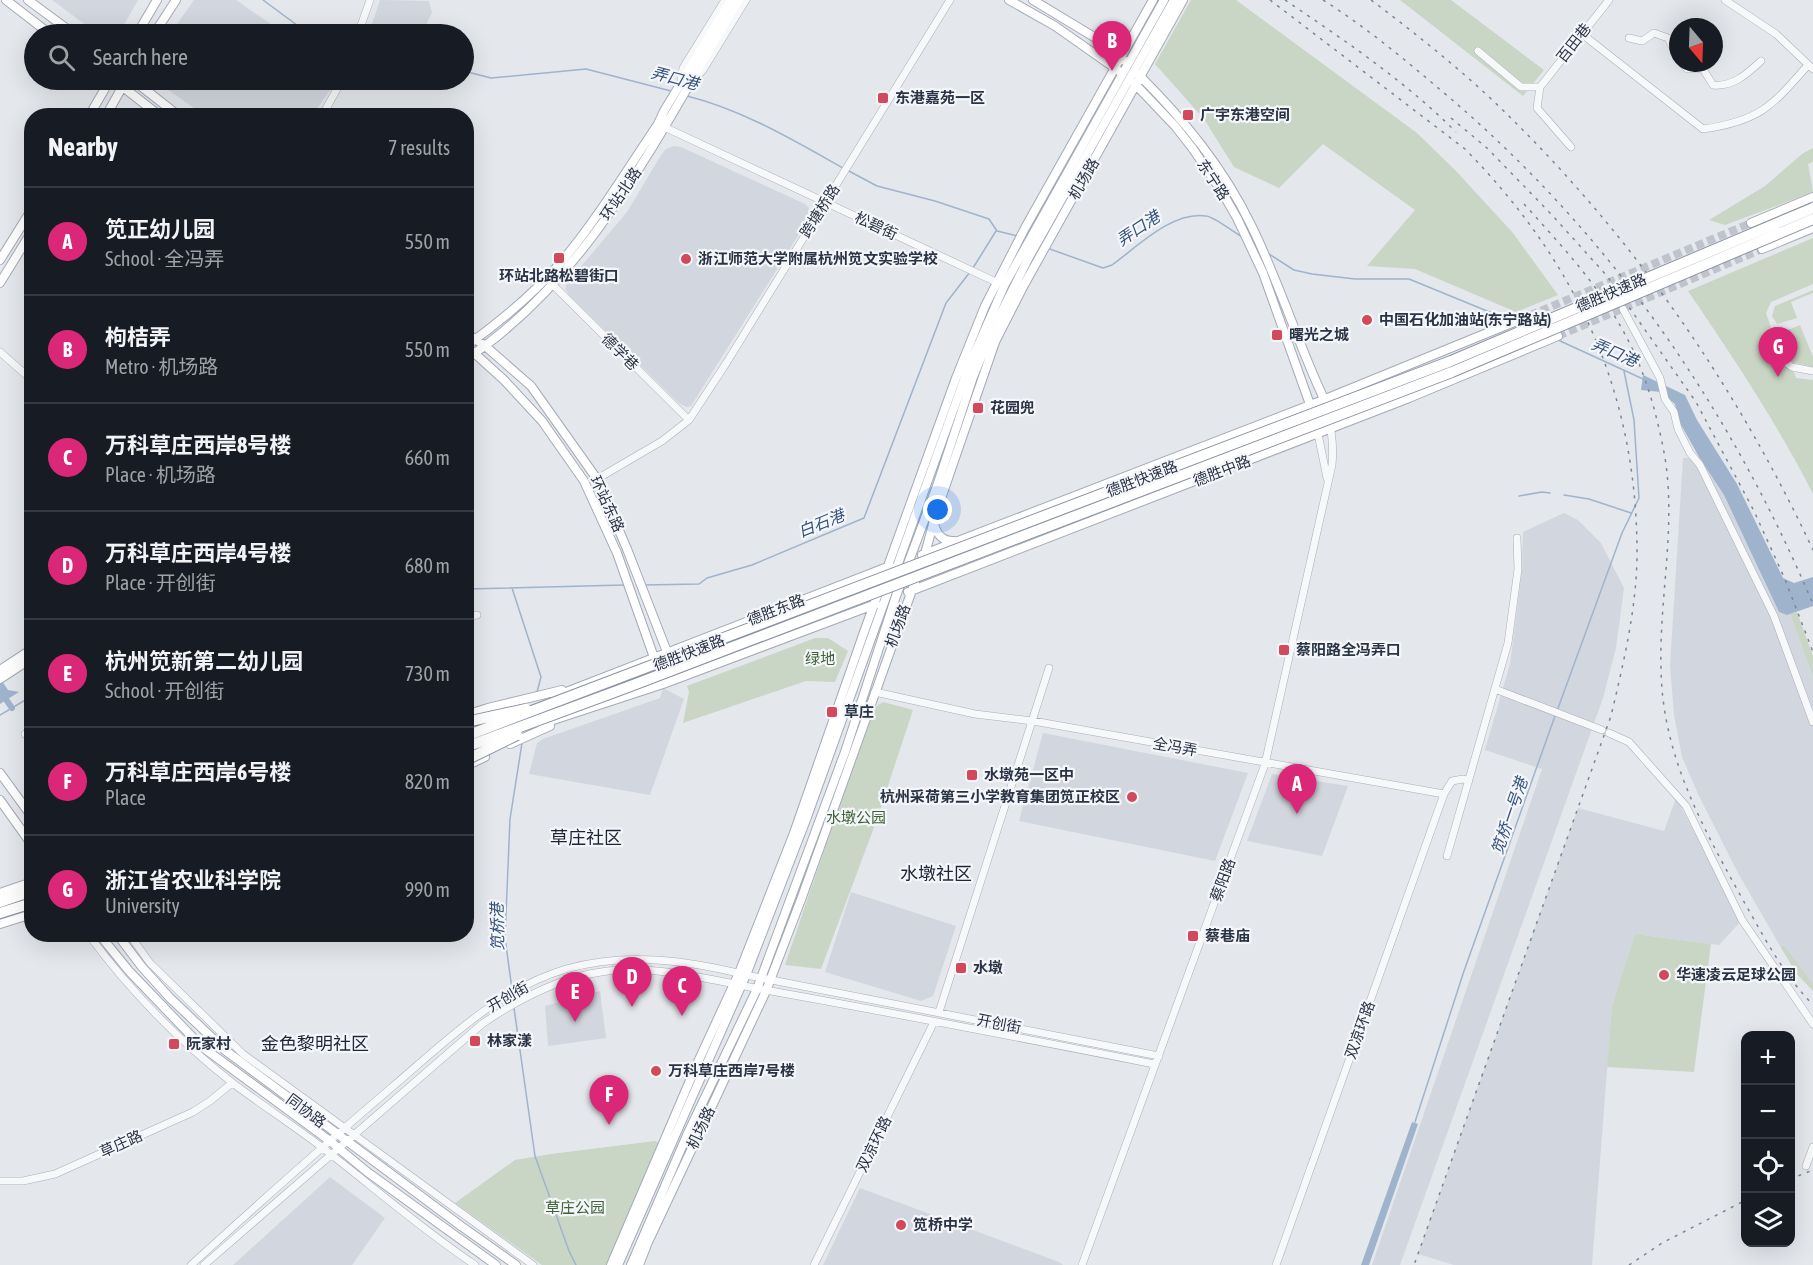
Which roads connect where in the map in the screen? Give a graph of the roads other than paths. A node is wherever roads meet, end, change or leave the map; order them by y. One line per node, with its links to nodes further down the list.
1 (6, 0): 19 (main road)
2 (28, 0): 20 (main road)
3 (158, 0): 21 (main road)
4 (177, 0): 22 (main road)
5 (370, 0): 23 (street)
6 (724, 0): 33 (street)
7 (731, 0): 33 (main road, 环站北路)
8 (739, 0): 33 (main road, 环站北路)
9 (746, 0): 33 (street)
10 (950, 0): 50 (street, 跨塘桥路)
11 (1009, 0): 32 (main road, 东宁路)
12 (1033, 0): 29 (main road, 东宁路)
13 (1153, 0): 29 (main road, 机场路)
14 (1164, 0): 29 (main road, 机场路)
15 (1174, 0): 29 (main road, 机场路)
16 (1183, 0): 29 (main road, 机场路)
17 (1609, 0): 24 (street, 百田巷)
18 (1727, 0): 30 (street)
19 (37, 24)
20 (60, 24)
21 (142, 24)
22 (161, 24)
23 (362, 24)
24 (1582, 34): 30 (street); 35 (street, 百田巷)
25 (1629, 38): 26 (street)
26 (1669, 40)
27 (1478, 51): 35 (street)
28 (1761, 61): 31 (street)
29 (1131, 67): 32 (main road, 机场路); 34 (main road, 机场路); 76 (main road, 东宁路)
30 (1811, 67)
31 (1706, 72)
32 (1122, 74): 34 (main road, 东宁路); 48 (main road, 机场路); 56 (main road, 机场路); 59 (main road, 机场路)
33 (685, 84): 46 (main road, 环站北路); 46 (main road, 环站北路)
34 (1137, 86): 48 (main road, 机场路); 77 (main road, 东宁路)
35 (1540, 87): 47 (street)
36 (104, 90): 41 (main road)
37 (120, 90): 42 (main road)
38 (131, 90): 43 (main road)
39 (146, 90): 44 (main road)
40 (336, 90): 45 (street)
41 (93, 108)
42 (110, 108)
43 (151, 108)
44 (169, 108)
45 (326, 108)
46 (662, 126): 50 (street, 松碧街); 64 (main road, 环站北路); 69 (main road, 环站北路)
47 (1570, 147)
48 (1083, 172): 56 (main road, 机场路)
49 (1813, 197): 54 (main road)
50 (824, 202): 61 (street, 松碧街); 78 (street, 跨塘桥路)
51 (1813, 208): 108 (highway, 德胜快速路, bridge)
52 (1813, 219): 108 (highway, 德胜快速路, bridge)
53 (24, 222): 60 (main road)
54 (1751, 223)
55 (1813, 228): 58 (main road)
56 (1043, 234): 59 (main road, 机场路)
57 (24, 244): 63 (main road)
58 (1762, 249)
59 (1025, 256): 61 (main road, 机场路); 62 (main road, 机场路); 80 (main road, 机场路)
60 (0, 261)
61 (992, 280): 80 (main road, 机场路)
62 (1021, 282): 82 (main road, 机场路); 85 (main road, 机场路)
63 (0, 284)
64 (552, 284): 70 (main road, 环站北路); 78 (street, 德学巷)
65 (1623, 309): 112 (street)
66 (1515, 322): 76 (main road, 德胜中路)
67 (1775, 331): 74 (street)
68 (1554, 338): 79 (main road, 德胜中路)
69 (476, 339): 70 (main road, 环站东路)
70 (484, 345): 72 (main road, 环站北路); 83 (main road, 环站东路)
71 (0, 352): 75 (street)
72 (474, 353)
73 (474, 358): 100 (main road, 环站东路)
74 (1813, 371)
75 (24, 373)
76 (1324, 399): 77 (main road, 德胜中路); 79 (street, 蔡阳路)
77 (1310, 405): 81 (main road, 东宁路); 88 (main road, 德胜中路)
78 (689, 420): 83 (street, 跨塘桥路)
79 (1332, 428): 81 (main road, 德胜中路); 84 (street, 蔡阳路)
80 (941, 432): 91 (main road, 机场路)
81 (1318, 434): 84 (street); 92 (main road, 德胜中路)
82 (948, 476): 85 (main road); 86 (main road, 机场路)
83 (597, 479): 98 (main road, 环站东路)
84 (1328, 483): 120 (street, 蔡阳路)
85 (937, 486): 90 (main road, 机场路)
86 (933, 522): 88 (main road); 89 (main road, 机场路)
87 (1517, 538): 106 (street)
88 (959, 541): 89 (main road, 德胜中路)
89 (925, 554): 90 (main road, 德胜中路); 92 (main road, 机场路)
90 (911, 559): 91 (main road, 德胜中路); 93 (main road, 机场路)
91 (893, 565): 94 (main road, 机场路); 95 (main road, 机场路); 98 (main road, 德胜东路)
92 (911, 591): 93 (main road, 德胜中路); 107 (main road, 机场路)
93 (896, 596): 94 (main road, 德胜中路); 141 (main road, 机场路)
94 (883, 601): 95 (main road, 德胜东路); 140 (main road, 机场路)
95 (874, 605): 104 (main road, 德胜东路); 140 (main road, 机场路)
96 (477, 615): 97 (street)
97 (474, 616)
98 (667, 652): 100 (main road, 德胜东路); 104 (main road, 环站东路)
99 (24, 656): 103 (main road)
100 (653, 657): 105 (main road, 环站东路); 108 (main road, 德胜东路)
101 (24, 662): 103 (main road)
102 (1048, 668): 111 (street)
103 (3, 673)
104 (678, 678): 105 (main road, 德胜东路)
105 (663, 684): 114 (main road, 德胜东路)
106 (1495, 689): 122 (street); 148 (street)
107 (875, 692): 111 (street, 全冯弄); 141 (main road, 机场路)
108 (554, 702): 109 (main road, 德胜东路); 110 (highway, bridge); 113 (main road, 德胜东路); 115 (highway, 德胜快速路, bridge); 116 (highway, 德胜快速路, bridge); 118 (highway, bridge)
109 (474, 713)
110 (474, 720)
111 (1033, 721): 120 (street, 全冯弄); 145 (street)
112 (1813, 722)
113 (474, 727)
114 (540, 727): 117 (main road, 德胜东路); 119 (main road, 德胜东路)
115 (474, 733)
116 (474, 746)
117 (474, 747)
118 (474, 755)
119 (474, 762)
120 (1265, 764): 123 (street, 全冯弄); 149 (street, 蔡阳路)
121 (0, 773): 125 (main road)
122 (1469, 781): 123 (street); 127 (street)
123 (1444, 794): 180 (street, 双凉环路)
124 (0, 800): 126 (main road)
125 (24, 806)
126 (24, 834)
127 (1447, 856)
128 (24, 885): 129 (main road)
129 (0, 893)
130 (24, 894): 131 (highway)
131 (0, 902)
132 (24, 906): 133 (highway)
133 (0, 913)
134 (24, 916): 135 (main road)
135 (0, 924)
136 (95, 942): 146 (street)
137 (106, 942): 142 (main road, 同协路)
138 (123, 942): 153 (main road, 同协路)
139 (135, 942): 151 (street)
140 (742, 974): 141 (street, 开创街); 143 (main road, 机场路); 154 (street, 开创街)
141 (765, 978): 144 (main road, 机场路); 145 (street, 开创街)
142 (140, 984): 146 (street); 157 (main road, 同协路)
143 (738, 986): 144 (street, 开创街); 156 (street, 开创街); 174 (main road, 机场路); 175 (main road, 机场路)
144 (761, 990): 147 (street, 开创街); 176 (main road, 机场路); 177 (main road, 机场路)
145 (939, 1012): 149 (street, 开创街)
146 (155, 1014): 152 (street)
147 (934, 1022): 150 (street, 开创街); 178 (street, 双凉环路)
148 (1813, 1024)
149 (1160, 1056): 150 (street, 蔡阳路)
150 (1154, 1064): 179 (street, 蔡阳路)
151 (270, 1073): 153 (street); 154 (street)
152 (232, 1083): 159 (street); 164 (street, 草庄路)
153 (282, 1093): 155 (main road, 同协路)
154 (345, 1127): 155 (street, 开创街); 156 (street)
155 (338, 1134): 157 (street, 开创街); 158 (main road, 同协路)
156 (354, 1134): 158 (street, 开创街); 166 (street)
157 (330, 1141): 159 (street, 开创街); 161 (main road, 同协路)
158 (346, 1141): 161 (street, 开创街); 168 (main road, 同协路)
159 (322, 1147): 162 (street); 169 (street, 开创街)
160 (1813, 1147): 163 (street)
161 (339, 1149): 162 (street, 开创街); 165 (main road, 同协路)
162 (331, 1155): 167 (street); 170 (street, 开创街)
163 (1806, 1167)
164 (0, 1181)
165 (450, 1232): 167 (street); 172 (main road, 同协路)
166 (499, 1240): 168 (street); 173 (street)
167 (459, 1254): 171 (street)
168 (513, 1263)
169 (191, 1265)
170 (204, 1265)
171 (475, 1265)
172 (496, 1265)
173 (533, 1265)
174 (611, 1265)
175 (618, 1265)
176 (630, 1265)
177 (639, 1265)
178 (814, 1265)
179 (1082, 1265)
180 (1276, 1265)

